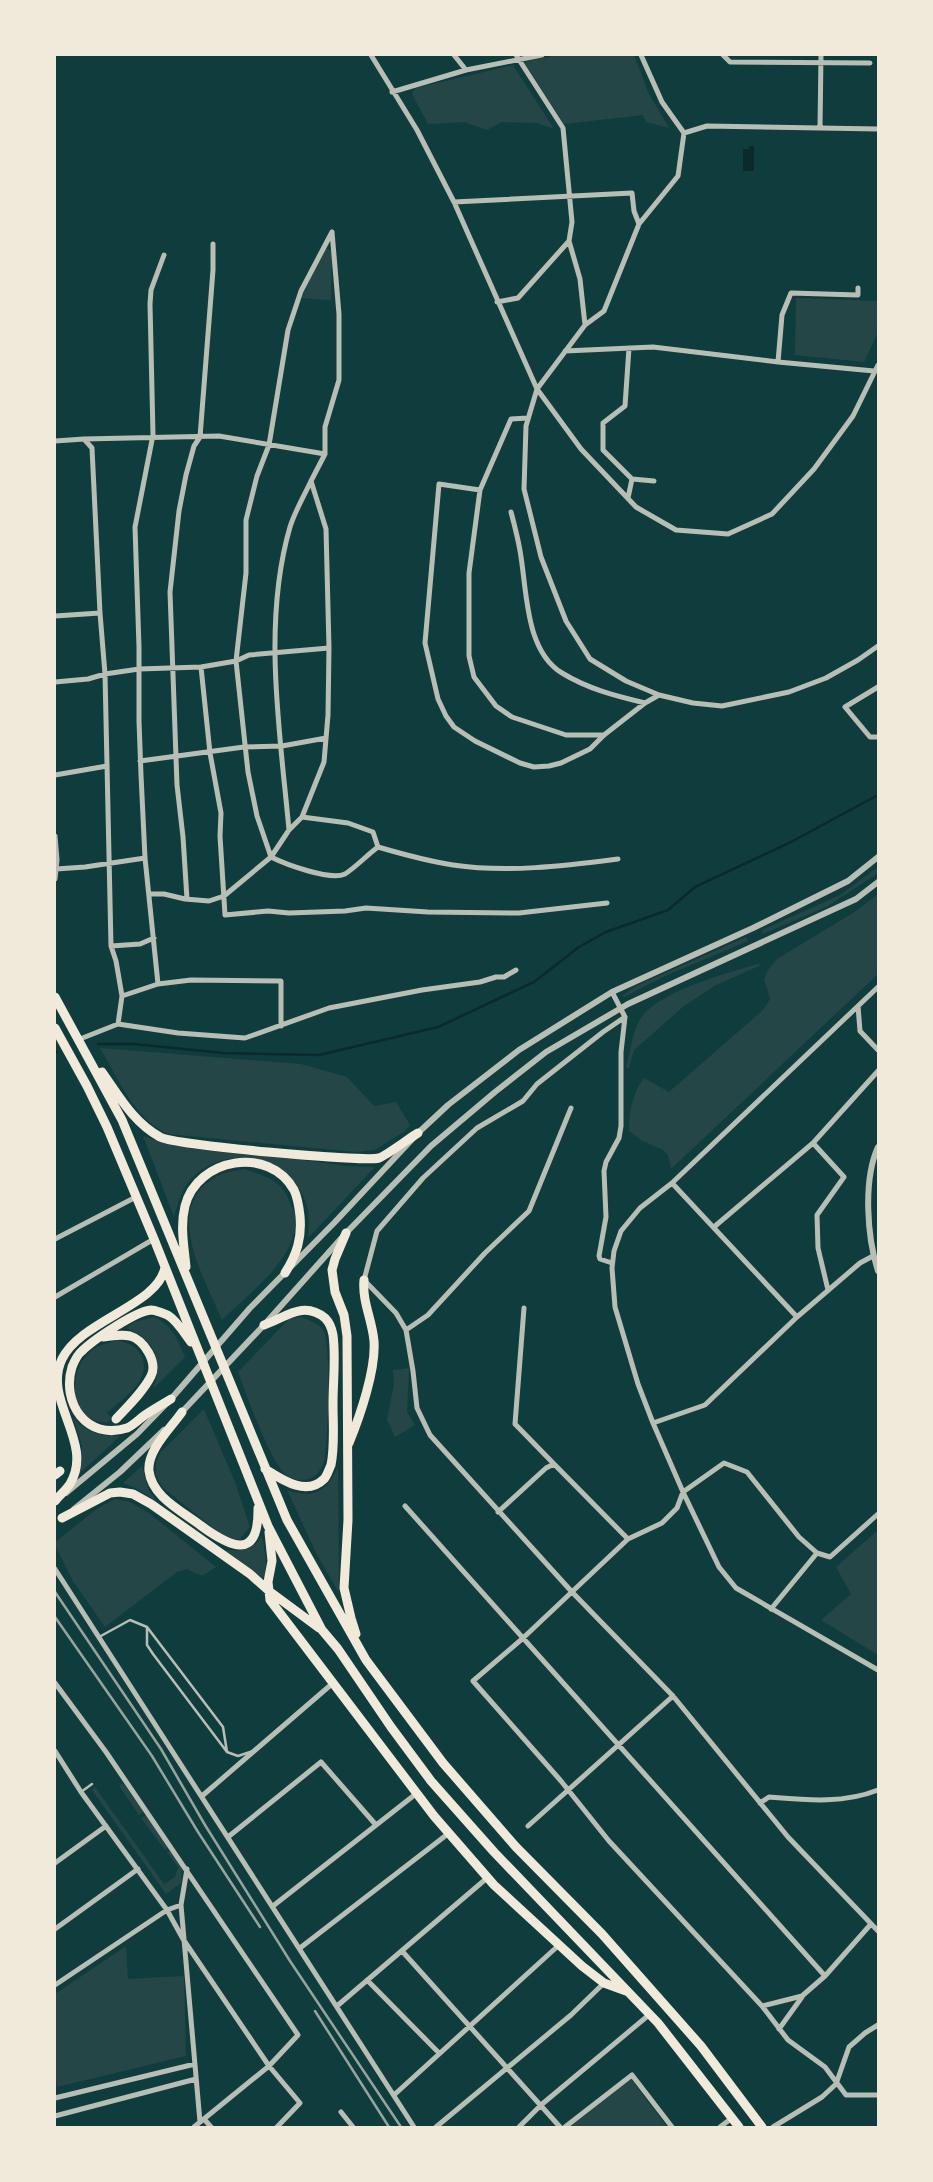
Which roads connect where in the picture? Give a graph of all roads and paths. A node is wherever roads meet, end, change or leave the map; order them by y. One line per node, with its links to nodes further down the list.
1 (371, 55): 10 (street)
2 (454, 55): 9 (street)
3 (542, 55): 6 (street)
4 (641, 55): 13 (street)
5 (723, 55): 7 (street)
6 (517, 58): 9 (street); 14 (street)
7 (821, 58): 8 (street); 11 (street)
8 (870, 63)
9 (466, 70): 10 (street)
10 (392, 92): 15 (street)
11 (820, 128): 12 (street); 13 (street)
12 (878, 129)
13 (684, 133): 16 (street)
14 (570, 195): 15 (street); 16 (street); 17 (street)
15 (454, 202): 21 (street)
16 (639, 224): 22 (street)
17 (569, 241): 21 (street); 22 (street)
18 (212, 244): 31 (street)
19 (164, 256): 30 (street)
20 (858, 288): 25 (street)
21 (497, 302): 28 (street)
22 (585, 325): 24 (street)
23 (629, 348): 24 (street); 25 (street); 36 (street)
24 (565, 351): 28 (street)
25 (778, 362): 27 (street)
26 (878, 365): 27 (street)
27 (874, 371): 40 (street)
28 (537, 389): 29 (street); 40 (street)
29 (528, 418): 39 (street); 54 (street)
30 (152, 438): 31 (street); 32 (street); 50 (street)
31 (200, 438): 34 (street); 49 (street)
32 (84, 439): 33 (street); 42 (street)
33 (55, 441)
34 (269, 445): 35 (street); 35 (street); 47 (street)
35 (325, 454): 37 (street)
36 (632, 479): 38 (street); 40 (street)
37 (311, 481): 45 (street); 46 (street)
38 (654, 481)
39 (480, 490): 56 (street); 56 (street)
40 (628, 498)
41 (511, 512): 55 (street)
42 (100, 613): 43 (street); 51 (street)
43 (55, 616)
44 (878, 646): 54 (street)
45 (329, 648): 46 (street); 58 (street)
46 (275, 654): 47 (street); 59 (street)
47 (236, 661): 48 (street); 60 (street)
48 (201, 667): 49 (street); 61 (street)
49 (174, 668): 50 (street); 62 (street)
50 (139, 669): 51 (street); 63 (street)
51 (106, 674): 52 (street); 64 (street)
52 (55, 682)
53 (878, 687): 57 (street)
54 (659, 695): 55 (street)
55 (645, 703): 56 (street)
56 (604, 735)
57 (878, 737)
58 (326, 738): 59 (street); 66 (street)
59 (282, 746): 60 (street); 67 (street)
60 (244, 747): 61 (street); 70 (street)
61 (210, 753): 62 (street); 79 (street)
62 (177, 756): 63 (street); 80 (street)
63 (140, 761): 72 (street)
64 (107, 766): 65 (street); 74 (street)
65 (55, 776)
66 (302, 817): 67 (street); 69 (street)
67 (289, 830): 70 (street)
68 (55, 836): 75 (street)
69 (378, 847): 70 (street); 73 (street)
70 (271, 857): 79 (street)
71 (878, 857): 87 (street)
72 (145, 858): 74 (street); 78 (street)
73 (618, 859)
74 (109, 863): 75 (street); 83 (street)
75 (56, 869): 76 (street)
76 (55, 879)
77 (878, 882): 91 (street)
78 (149, 894): 80 (street); 82 (street)
79 (224, 896): 80 (street); 81 (street)
80 (188, 900)
81 (607, 902)
82 (154, 938): 83 (street); 85 (street)
83 (110, 946): 89 (street)
84 (516, 970): 94 (street)
85 (158, 984): 89 (street); 94 (street)
86 (878, 987): 90 (street)
87 (612, 992): 91 (street); 101 (street)
88 (55, 996): 96 (highway)
89 (122, 996): 93 (street)
90 (858, 1006): 98 (street); 104 (street)
91 (622, 1007): 92 (street); 107 (street)
92 (625, 1017): 111 (street); 116 (street)
93 (118, 1024): 94 (street); 96 (street)
94 (281, 1026)
95 (55, 1028): 97 (highway)
96 (80, 1039): 101 (highway); 115 (highway)
97 (60, 1046): 105 (highway)
98 (878, 1050)
99 (878, 1071): 102 (street)
100 (571, 1108): 122 (street)
101 (418, 1133): 114 (street)
102 (813, 1143): 106 (street); 117 (street)
103 (878, 1147): 110 (street)
104 (672, 1183): 106 (street); 111 (street)
105 (136, 1197): 108 (highway); 109 (street)
106 (714, 1227): 120 (street)
107 (346, 1233): 121 (street); 129 (highway)
108 (154, 1238): 112 (highway); 118 (street)
109 (55, 1239)
110 (873, 1256): 113 (street); 117 (street)
111 (612, 1263): 128 (street)
112 (165, 1267): 124 (highway); 133 (highway)
113 (878, 1271)
114 (285, 1273): 115 (highway); 125 (street)
115 (187, 1277): 131 (highway)
116 (364, 1280): 122 (street); 129 (highway)
117 (828, 1290): 120 (street)
118 (55, 1297)
119 (524, 1308): 130 (street)
120 (797, 1317): 128 (street)
121 (264, 1325): 126 (street); 131 (highway)
122 (406, 1330): 136 (street)
123 (100, 1338): 124 (highway); 125 (highway); 127 (highway)
124 (196, 1348): 134 (highway)
125 (171, 1399): 133 (street)
126 (182, 1412): 134 (highway); 138 (street)
127 (116, 1419)
128 (653, 1423): 132 (street)
129 (347, 1448): 150 (highway)
130 (554, 1464): 136 (street); 140 (street)
131 (265, 1469): 150 (highway)
132 (683, 1492): 140 (street); 141 (street); 145 (street)
133 (55, 1501)
134 (258, 1503): 139 (highway)
135 (405, 1506): 149 (street)
136 (498, 1512): 144 (street)
137 (878, 1514): 141 (street)
138 (58, 1521): 143 (highway)
139 (268, 1526): 143 (highway); 147 (highway)
140 (628, 1539): 144 (street)
141 (817, 1553): 145 (street)
142 (55, 1570): 148 (street)
143 (269, 1591): 147 (highway); 152 (highway)
144 (572, 1592): 149 (street); 155 (street)
145 (771, 1609): 151 (street)
146 (147, 1627): 148 (lane); 160 (lane); 160 (lane)
147 (322, 1630): 191 (highway)
148 (98, 1638): 166 (street)
149 (522, 1639): 157 (street); 163 (street)
150 (366, 1660): 225 (highway)
151 (878, 1670)
152 (334, 1682): 158 (street); 165 (highway)
153 (55, 1684): 154 (street)
154 (62, 1694): 156 (street); 175 (street)
155 (673, 1696): 157 (street); 167 (street)
156 (55, 1699)
157 (620, 1744): 163 (street); 187 (street)
158 (256, 1750): 160 (lane); 166 (street)
159 (55, 1751): 164 (street)
160 (227, 1752)
161 (92, 1784): 164 (lane)
162 (878, 1790): 167 (street)
163 (569, 1791): 170 (street); 194 (street)
164 (81, 1792): 169 (street)
165 (417, 1793): 168 (street); 171 (highway)
166 (202, 1796): 172 (street)
167 (760, 1803): 180 (street)
168 (376, 1825): 172 (street); 178 (street)
169 (106, 1826): 173 (street); 174 (street)
170 (528, 1826)
171 (449, 1833): 176 (highway); 185 (street)
172 (228, 1837): 178 (street)
173 (55, 1862)
174 (138, 1869): 179 (street); 181 (street)
175 (187, 1869): 177 (street); 201 (street)
176 (487, 1878): 184 (highway); 186 (street)
177 (181, 1905): 179 (street); 183 (street)
178 (272, 1906): 185 (street)
179 (167, 1910): 183 (street); 190 (street)
180 (872, 1924): 182 (street); 187 (street)
181 (55, 1929)
182 (878, 1931)
183 (183, 1939): 200 (street); 201 (street)
184 (559, 1945): 189 (highway); 196 (street)
185 (300, 1948): 193 (street)
186 (402, 1951): 188 (street); 196 (street)
187 (825, 1976): 192 (street)
188 (367, 1980): 193 (street); 199 (street)
189 (604, 1983): 191 (highway); 202 (street)
190 (55, 1985)
191 (628, 1992): 195 (highway)
192 (802, 1996): 194 (street); 198 (street)
193 (337, 2006): 205 (street)
194 (762, 2006): 198 (street)
195 (650, 2014): 208 (street); 211 (highway)
196 (469, 2025): 199 (street); 202 (street)
197 (878, 2026): 204 (street)
198 (779, 2030): 204 (street)
199 (439, 2053): 205 (street)
200 (195, 2064): 203 (street); 207 (street)
201 (269, 2066): 212 (street); 215 (street)
202 (506, 2068): 208 (street); 218 (street)
203 (196, 2080): 210 (street); 212 (street)
204 (836, 2084): 206 (street); 226 (street)
205 (394, 2095): 217 (street)
206 (878, 2095)
207 (55, 2098)
208 (541, 2105): 219 (street); 220 (street)
209 (341, 2112): 216 (street)
210 (55, 2116)
211 (732, 2118): 223 (street); 224 (highway)
212 (202, 2121): 213 (street); 214 (street)
213 (194, 2127)
214 (211, 2127)
215 (277, 2127)
216 (352, 2127)
217 (414, 2127)
218 (436, 2127)
219 (519, 2127)
220 (560, 2127)
221 (565, 2127): 222 (street)
222 (672, 2127)
223 (720, 2127)
224 (739, 2127)
225 (762, 2127)
226 (773, 2127)

